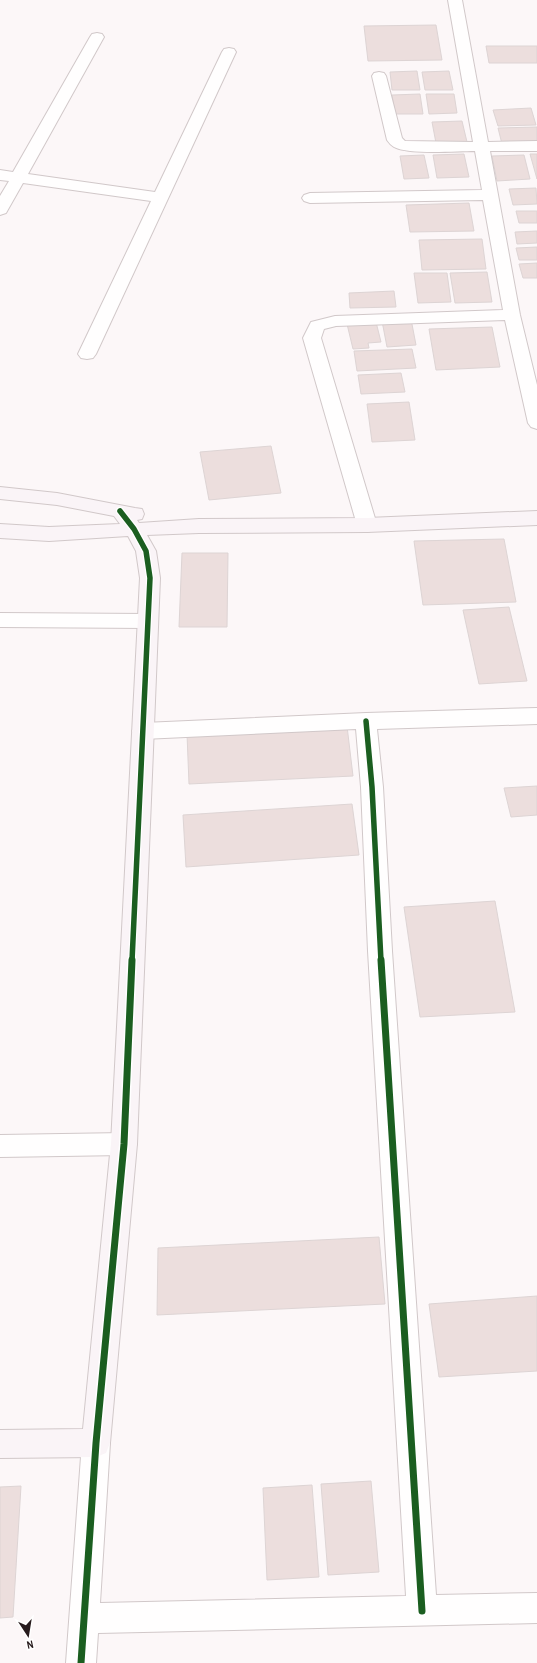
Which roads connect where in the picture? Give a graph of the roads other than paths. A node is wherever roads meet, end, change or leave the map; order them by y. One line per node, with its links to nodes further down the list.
1 (455, 0): 6 (street)
2 (98, 37): 8 (street)
3 (229, 52): 10 (street)
4 (380, 76): 6 (street)
5 (537, 146): 6 (street)
6 (482, 147): 9 (street)
7 (0, 174): 8 (street)
8 (19, 177): 10 (street); 12 (street)
9 (490, 195): 11 (street); 13 (street)
10 (160, 197): 14 (street)
11 (310, 198)
12 (0, 210)
13 (512, 315): 15 (street); 19 (street)
14 (87, 354)
15 (537, 423)
16 (0, 492): 17 (street)
17 (120, 511): 20 (street); 21 (street)
18 (537, 518): 19 (street)
19 (367, 525): 20 (street)
20 (199, 526): 21 (street)
21 (134, 530): 22 (street); 24 (street)
22 (0, 531)
23 (0, 620): 24 (street)
24 (148, 620): 27 (street)
25 (537, 716): 26 (street)
26 (366, 721): 27 (street); 33 (street)
27 (143, 731): 28 (street)
28 (124, 1144): 29 (street); 30 (street)
29 (0, 1146)
30 (96, 1443): 31 (street); 34 (street)
31 (0, 1444)
32 (537, 1608): 33 (street)
33 (422, 1611): 34 (street)
34 (84, 1618): 35 (street)
35 (81, 1663)

